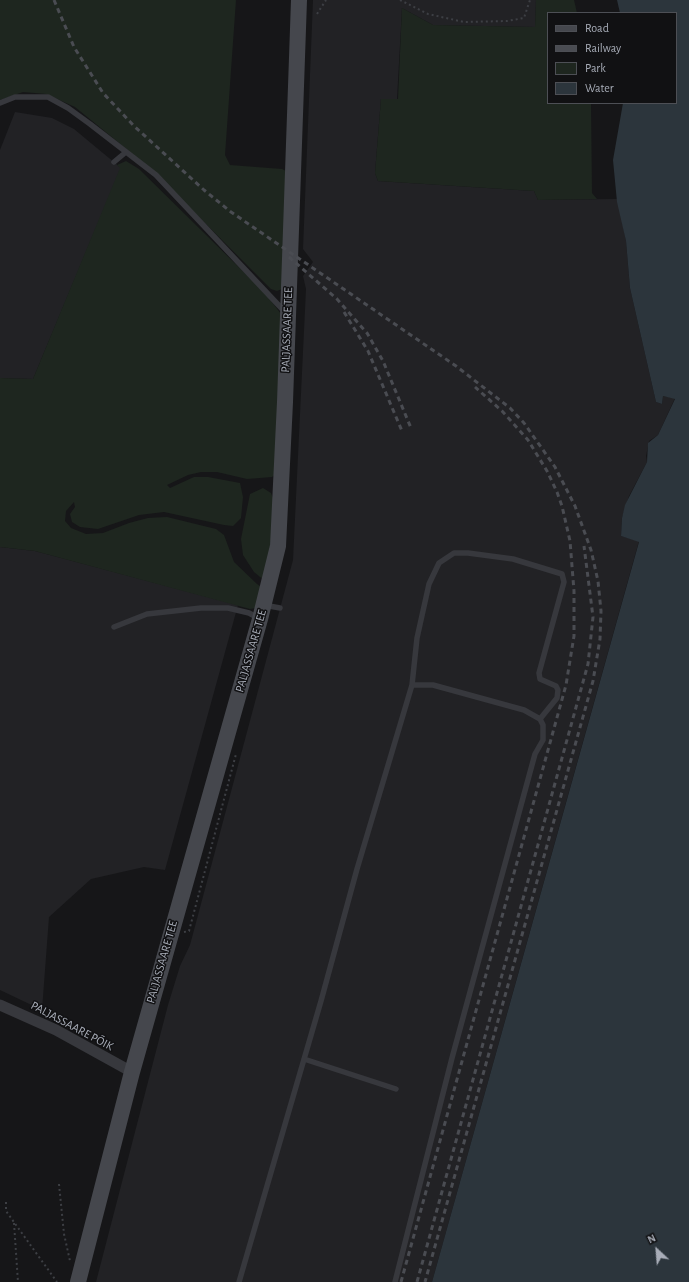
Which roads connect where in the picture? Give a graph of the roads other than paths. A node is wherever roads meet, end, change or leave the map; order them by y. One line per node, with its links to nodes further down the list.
1 (299, 0): 5 (street, PALJASSAARE TEE)
2 (0, 103): 3 (lane)
3 (126, 152): 4 (lane); 5 (lane)
4 (114, 162)
5 (288, 315): 7 (street, PALJASSAARE TEE)
6 (280, 608): 7 (lane)
7 (262, 612): 8 (lane); 13 (street, PALJASSAARE TEE)
8 (114, 627)
9 (412, 685): 10 (lane); 10 (lane); 12 (lane)
10 (540, 719): 17 (lane)
11 (0, 1005): 13 (street, PALJASSAARE PÕIK)
12 (304, 1059): 14 (lane); 16 (lane)
13 (132, 1072): 15 (street, PALJASSAARE TEE)
14 (396, 1089)
15 (78, 1282)
16 (239, 1282)
17 (395, 1282)

